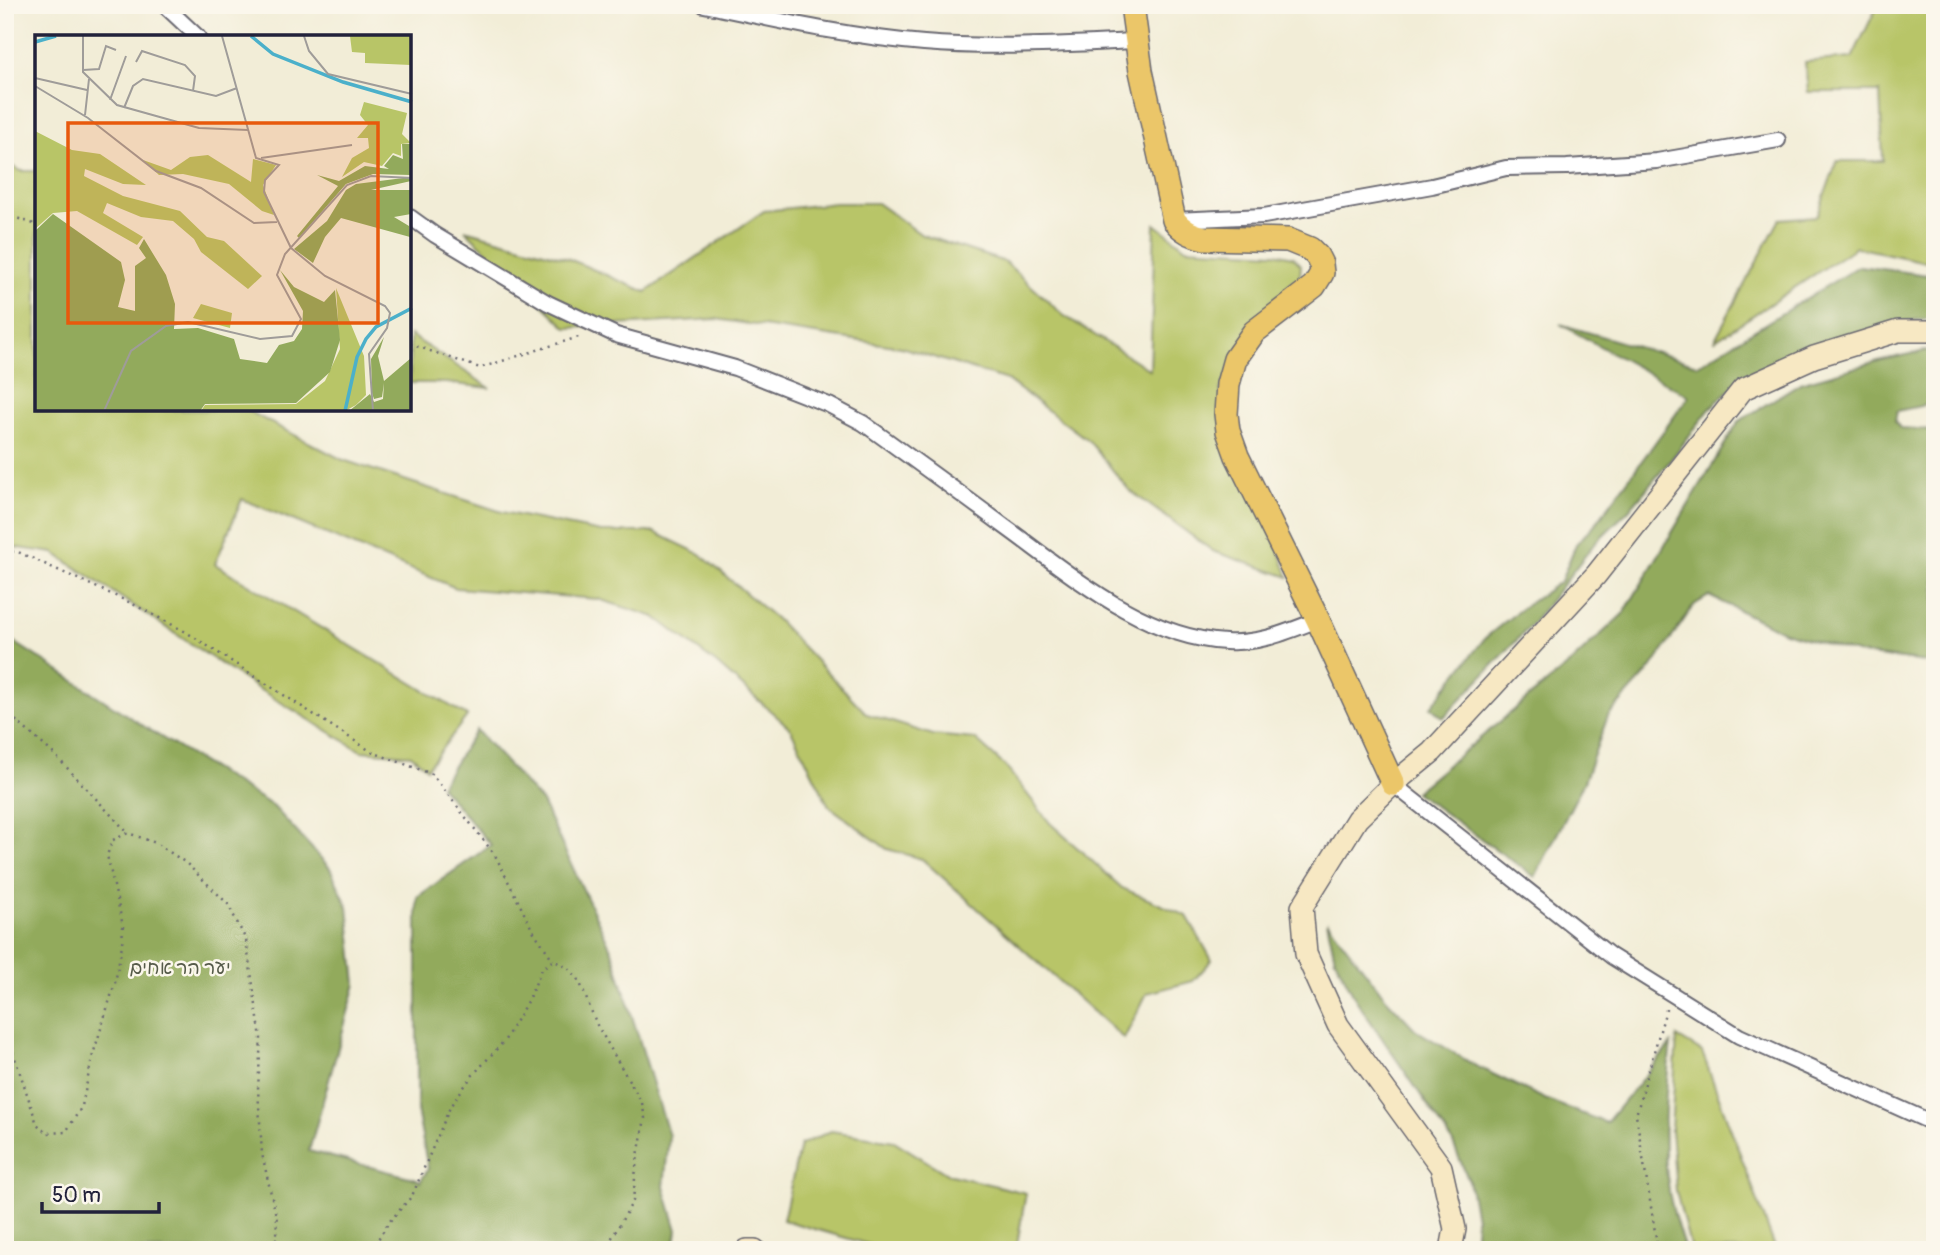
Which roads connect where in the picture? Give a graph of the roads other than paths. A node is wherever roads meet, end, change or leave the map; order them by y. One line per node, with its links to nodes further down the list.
1 (164, 5): 4 (street)
2 (704, 5): 5 (street)
3 (1132, 5): 5 (main road)
4 (196, 35)
5 (1137, 41): 8 (main road)
6 (1778, 140): 8 (street)
7 (411, 218): 10 (street)
8 (1174, 220): 10 (main road)
9 (1935, 331): 11 (main road)
10 (1318, 620): 11 (main road)
11 (1392, 784): 12 (street); 15 (main road)
12 (1935, 1124)
13 (747, 1250): 14 (main road)
14 (755, 1250)
15 (1451, 1250)

